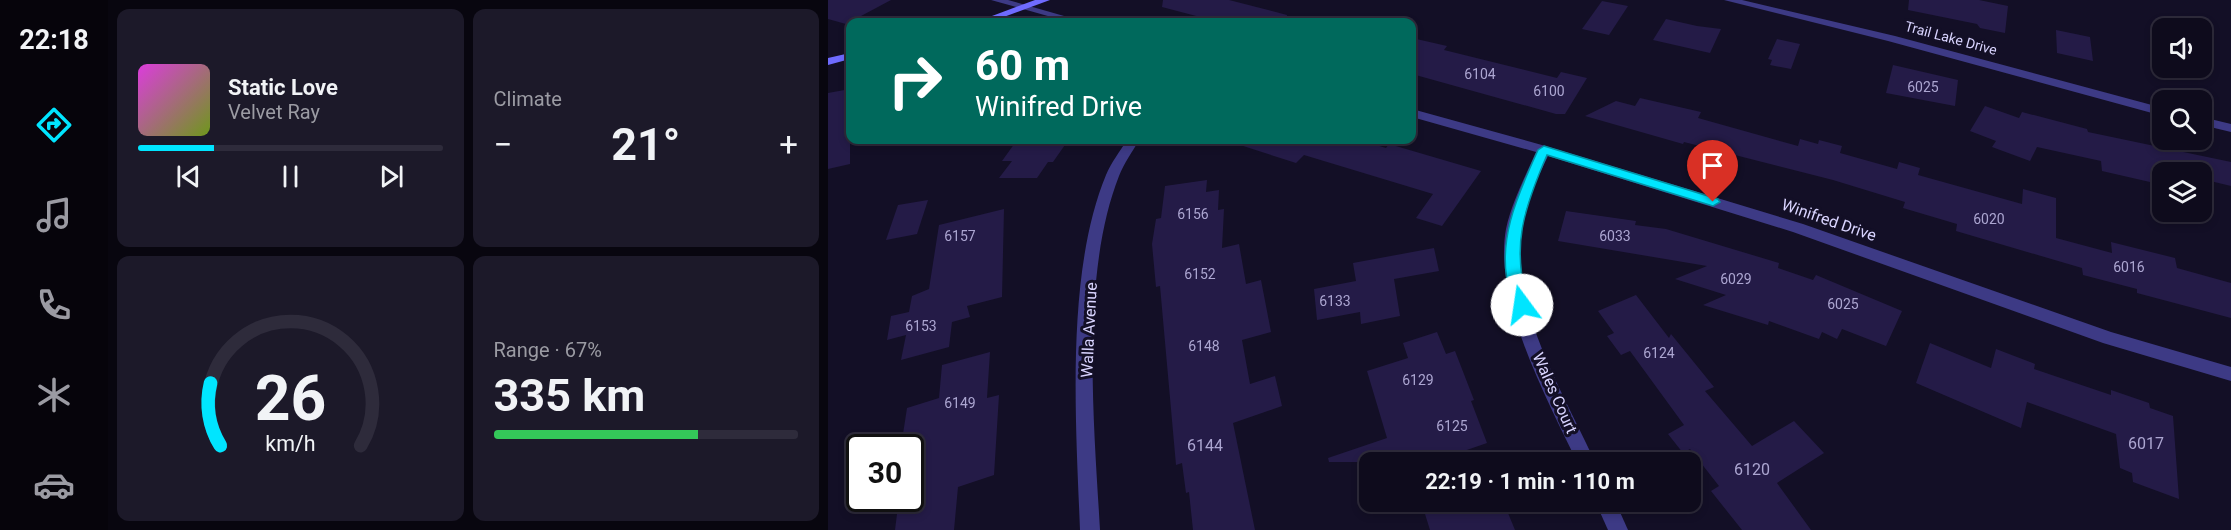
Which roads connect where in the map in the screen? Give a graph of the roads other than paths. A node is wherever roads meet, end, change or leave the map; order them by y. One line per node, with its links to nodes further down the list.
1 (996, 0): 4 (street)
2 (1045, 0): 4 (main road)
3 (1730, 0): 9 (street, Trail Lake Drive)
4 (1025, 8): 5 (main road); 6 (street)
5 (994, 18)
6 (1064, 18)
7 (846, 57): 8 (main road)
8 (828, 62)
9 (2152, 108)
10 (1416, 114): 14 (street, Winifred Drive)
11 (2212, 123): 12 (street)
12 (2231, 128)
13 (1130, 144): 18 (street, Walla Avenue)
14 (1544, 150): 15 (street, Winifred Drive); 16 (street, Wales Court)
15 (2231, 374)
16 (1582, 452)
17 (1610, 512): 19 (street)
18 (1090, 530)
19 (1618, 530)

